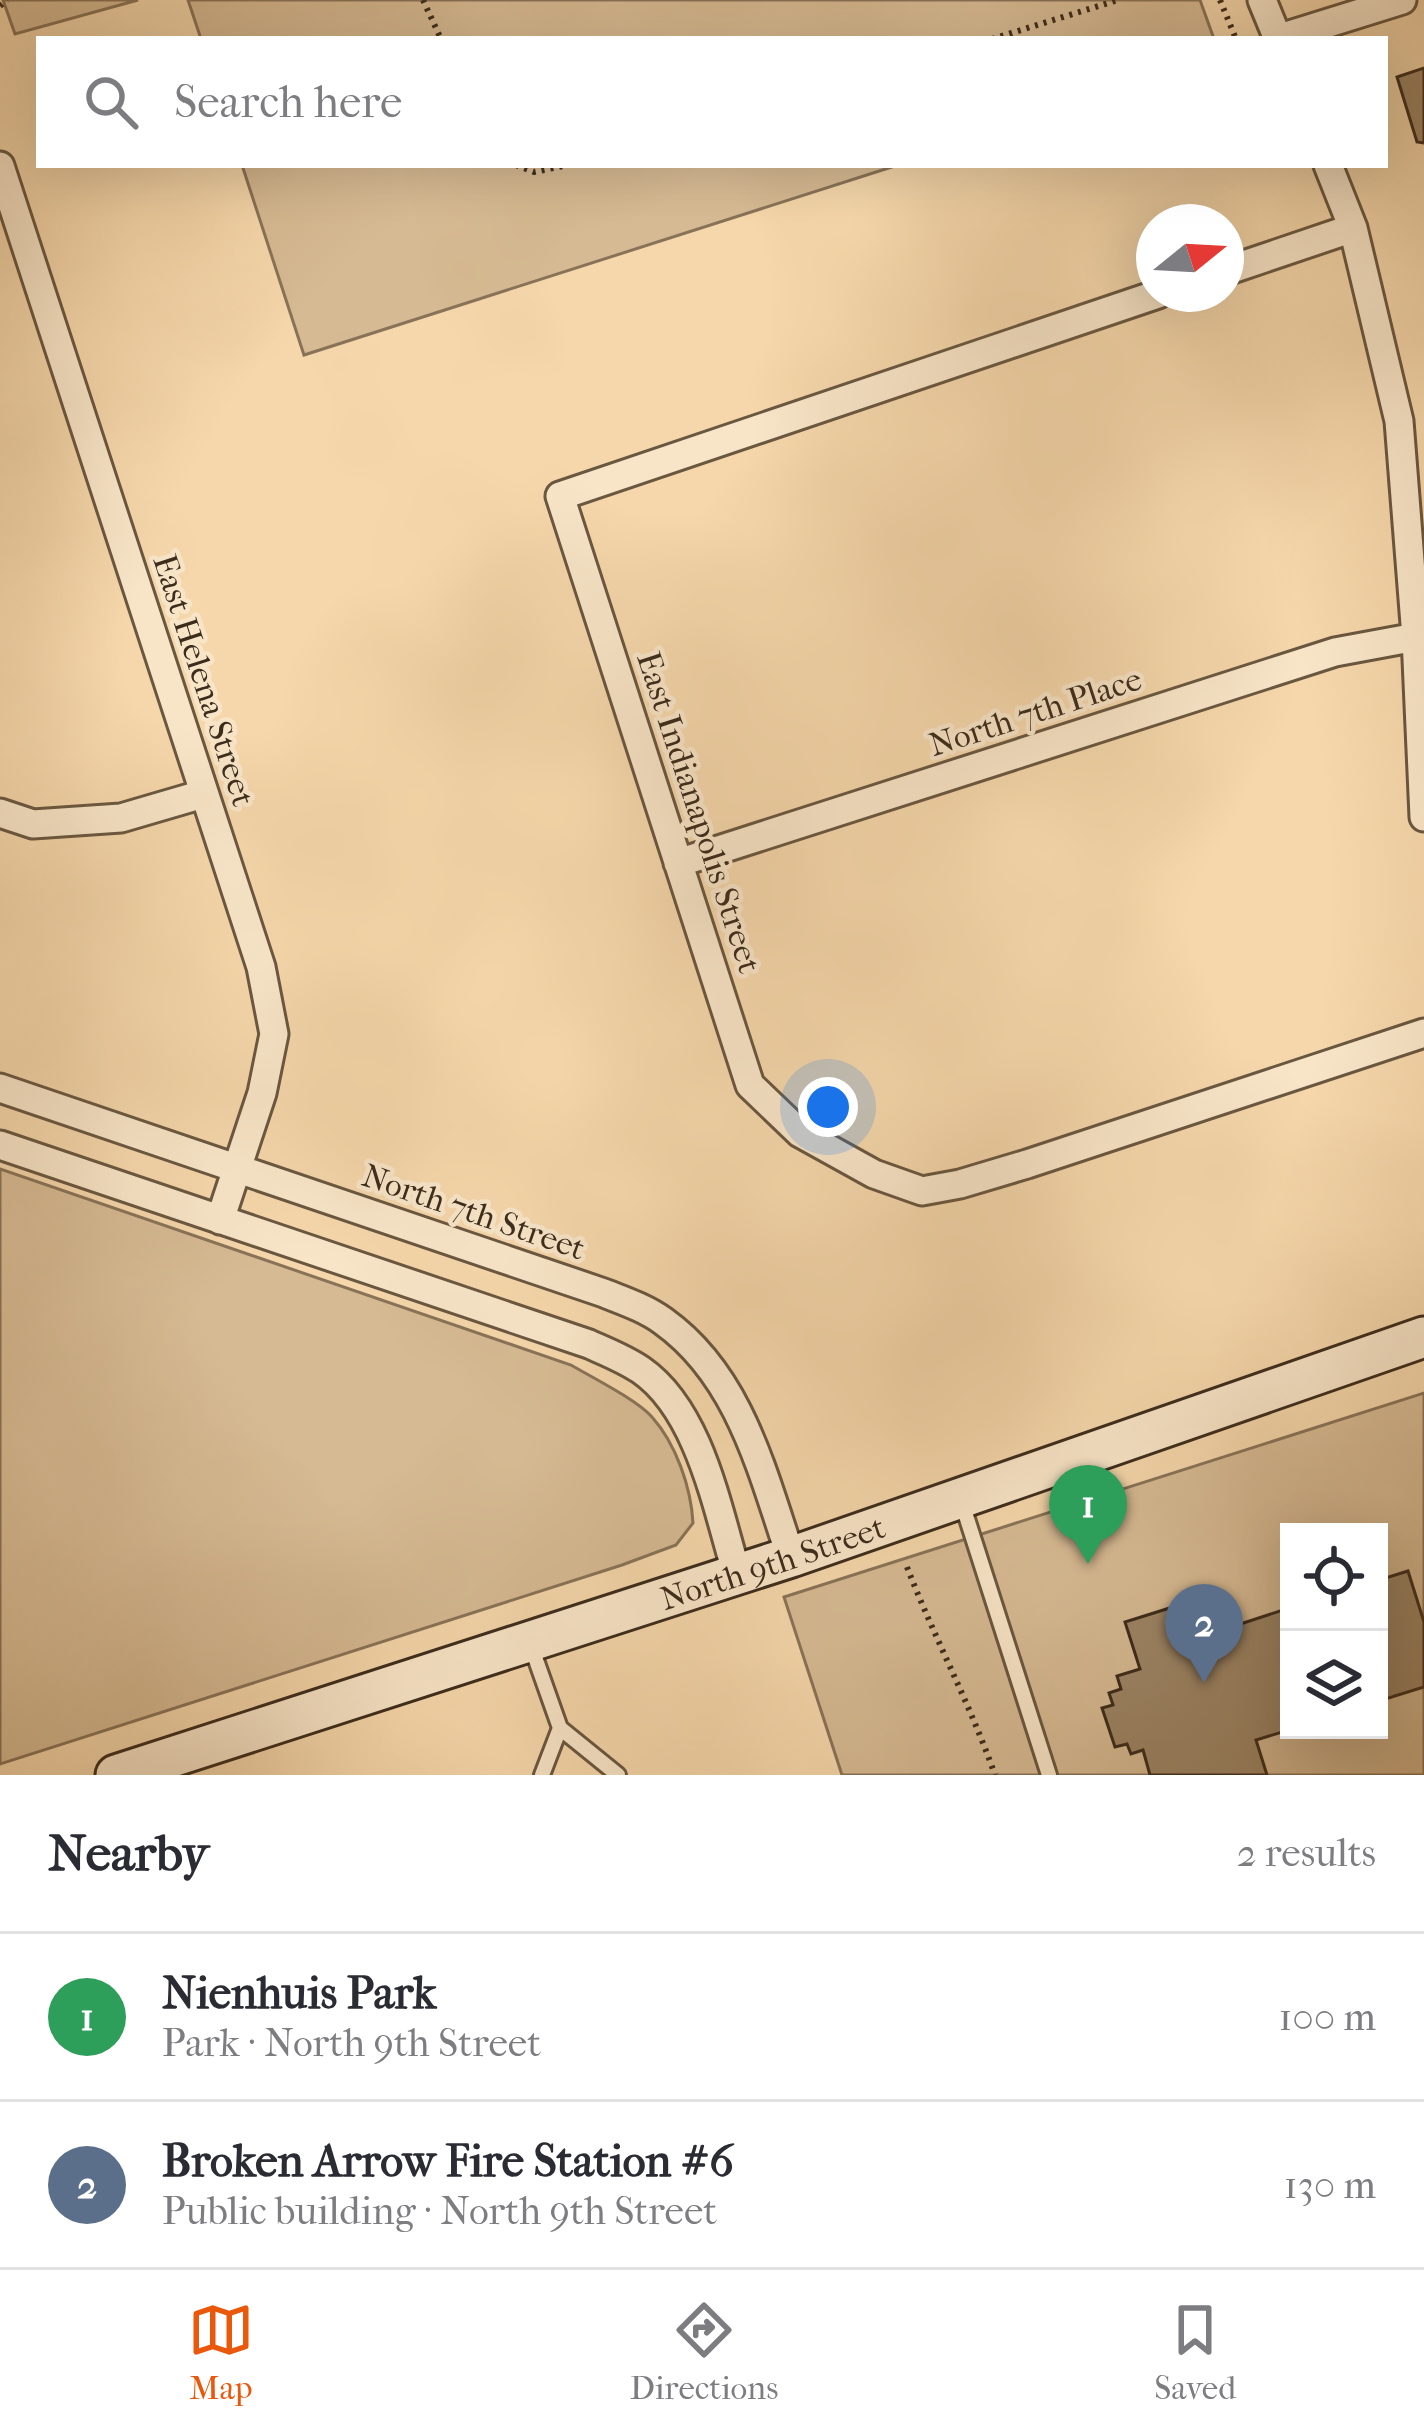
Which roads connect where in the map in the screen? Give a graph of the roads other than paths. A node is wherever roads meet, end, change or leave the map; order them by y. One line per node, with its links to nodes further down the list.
1 (1262, 0): 3 (street)
2 (1402, 0): 4 (street)
3 (1277, 36)
4 (1288, 36)
5 (1329, 168): 7 (street)
6 (2, 181): 12 (street, East Helena Street)
7 (1353, 228): 8 (street); 10 (street)
8 (1244, 265)
9 (1136, 301): 15 (street, East Indianapolis Street)
10 (1412, 417): 11 (street)
11 (1416, 637): 14 (street); 15 (street, North 7th Place)
12 (203, 794): 13 (street); 19 (street, East Helena Street)
13 (0, 813)
14 (1424, 818)
15 (678, 863): 16 (street, East Indianapolis Street)
16 (1424, 1033)
17 (0, 1088): 19 (street, North 7th Street)
18 (0, 1145): 20 (street)
19 (237, 1169): 20 (street, East Helena Street); 23 (street, North 7th Street)
20 (220, 1220): 24 (street)
21 (1424, 1337): 22 (main road, North 9th Street)
22 (961, 1498): 23 (main road, North 9th Street); 30 (lane)
23 (791, 1557): 24 (main road, North 9th Street)
24 (737, 1574): 25 (main road, North 9th Street)
25 (530, 1643): 26 (lane); 27 (main road, North 9th Street)
26 (560, 1728): 28 (lane); 29 (lane)
27 (116, 1775)
28 (542, 1775)
29 (618, 1775)
30 (1049, 1775)

